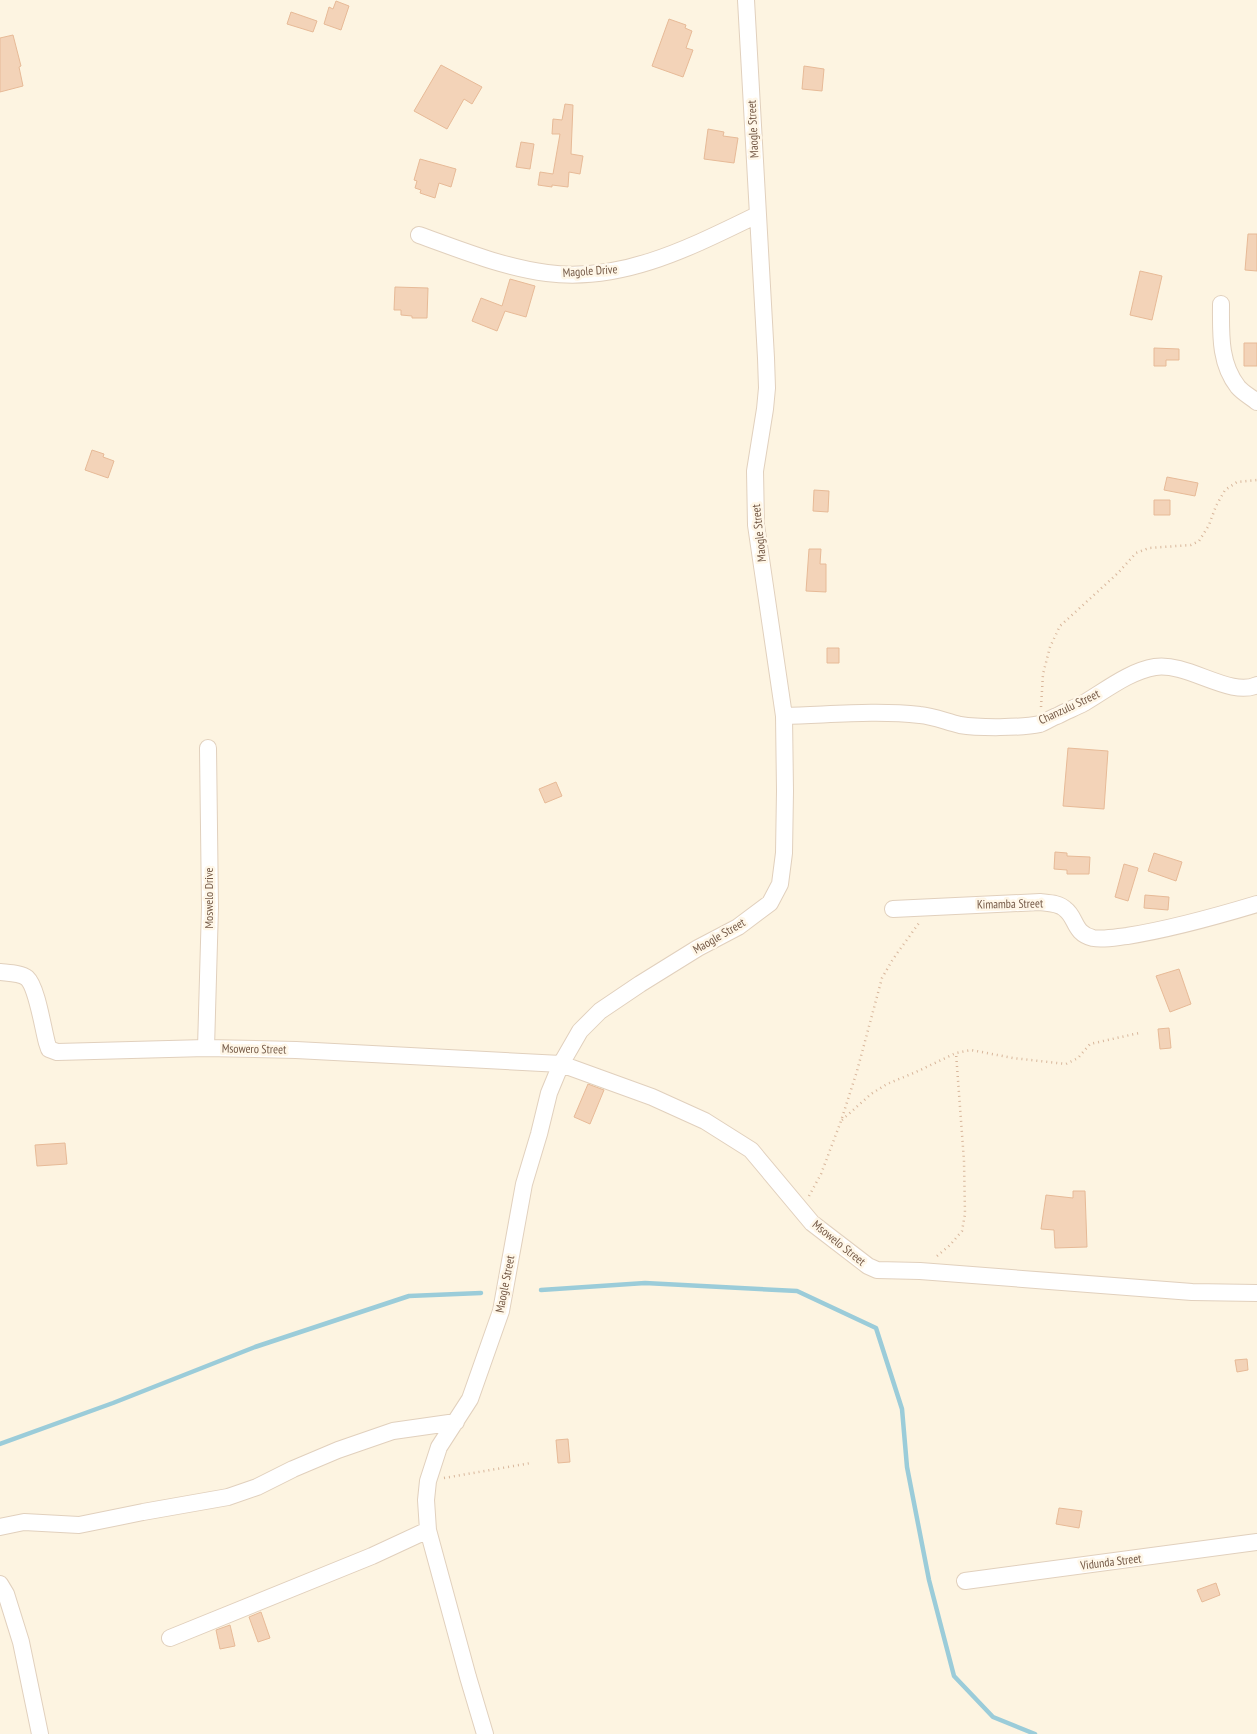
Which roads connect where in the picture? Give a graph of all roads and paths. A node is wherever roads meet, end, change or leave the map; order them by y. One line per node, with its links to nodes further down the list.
1 (746, 0): 2 (street, Maogle Street)
2 (757, 215): 3 (street, Magole Drive); 8 (street, Maogle Street)
3 (419, 235)
4 (1221, 304): 5 (street)
5 (1257, 402)
6 (1257, 480): 9 (path)
7 (1257, 685): 9 (street, Chanzulu Street)
8 (784, 716): 9 (street, Chanzulu Street); 18 (street, Maogle Street)
9 (1040, 724)
10 (208, 748): 16 (street, Moswelo Drive)
11 (1257, 904): 12 (street, Kimamba Street)
12 (940, 906): 13 (street, Kimamba Street); 19 (path)
13 (893, 909)
14 (0, 972): 16 (street, Msowero Street)
15 (1139, 1033): 17 (path)
16 (206, 1048): 18 (street, Msowero Street)
17 (956, 1053): 19 (path); 21 (path)
18 (561, 1064): 20 (street, Msowelo Street); 23 (street, Maogle Street)
19 (841, 1121): 20 (path)
20 (802, 1209): 21 (street, Msowelo Street)
21 (920, 1271): 22 (street, Msowelo Street)
22 (1257, 1293)
23 (456, 1422): 25 (street, Maogle Street); 26 (street)
24 (531, 1463): 25 (path)
25 (428, 1481): 27 (street, Maogle Street)
26 (0, 1528)
27 (428, 1530): 31 (street); 33 (street, Maogle Street)
28 (1257, 1542): 29 (street, Vidunda Street)
29 (965, 1581)
30 (0, 1584): 32 (street)
31 (170, 1638)
32 (40, 1734)
33 (485, 1734)

